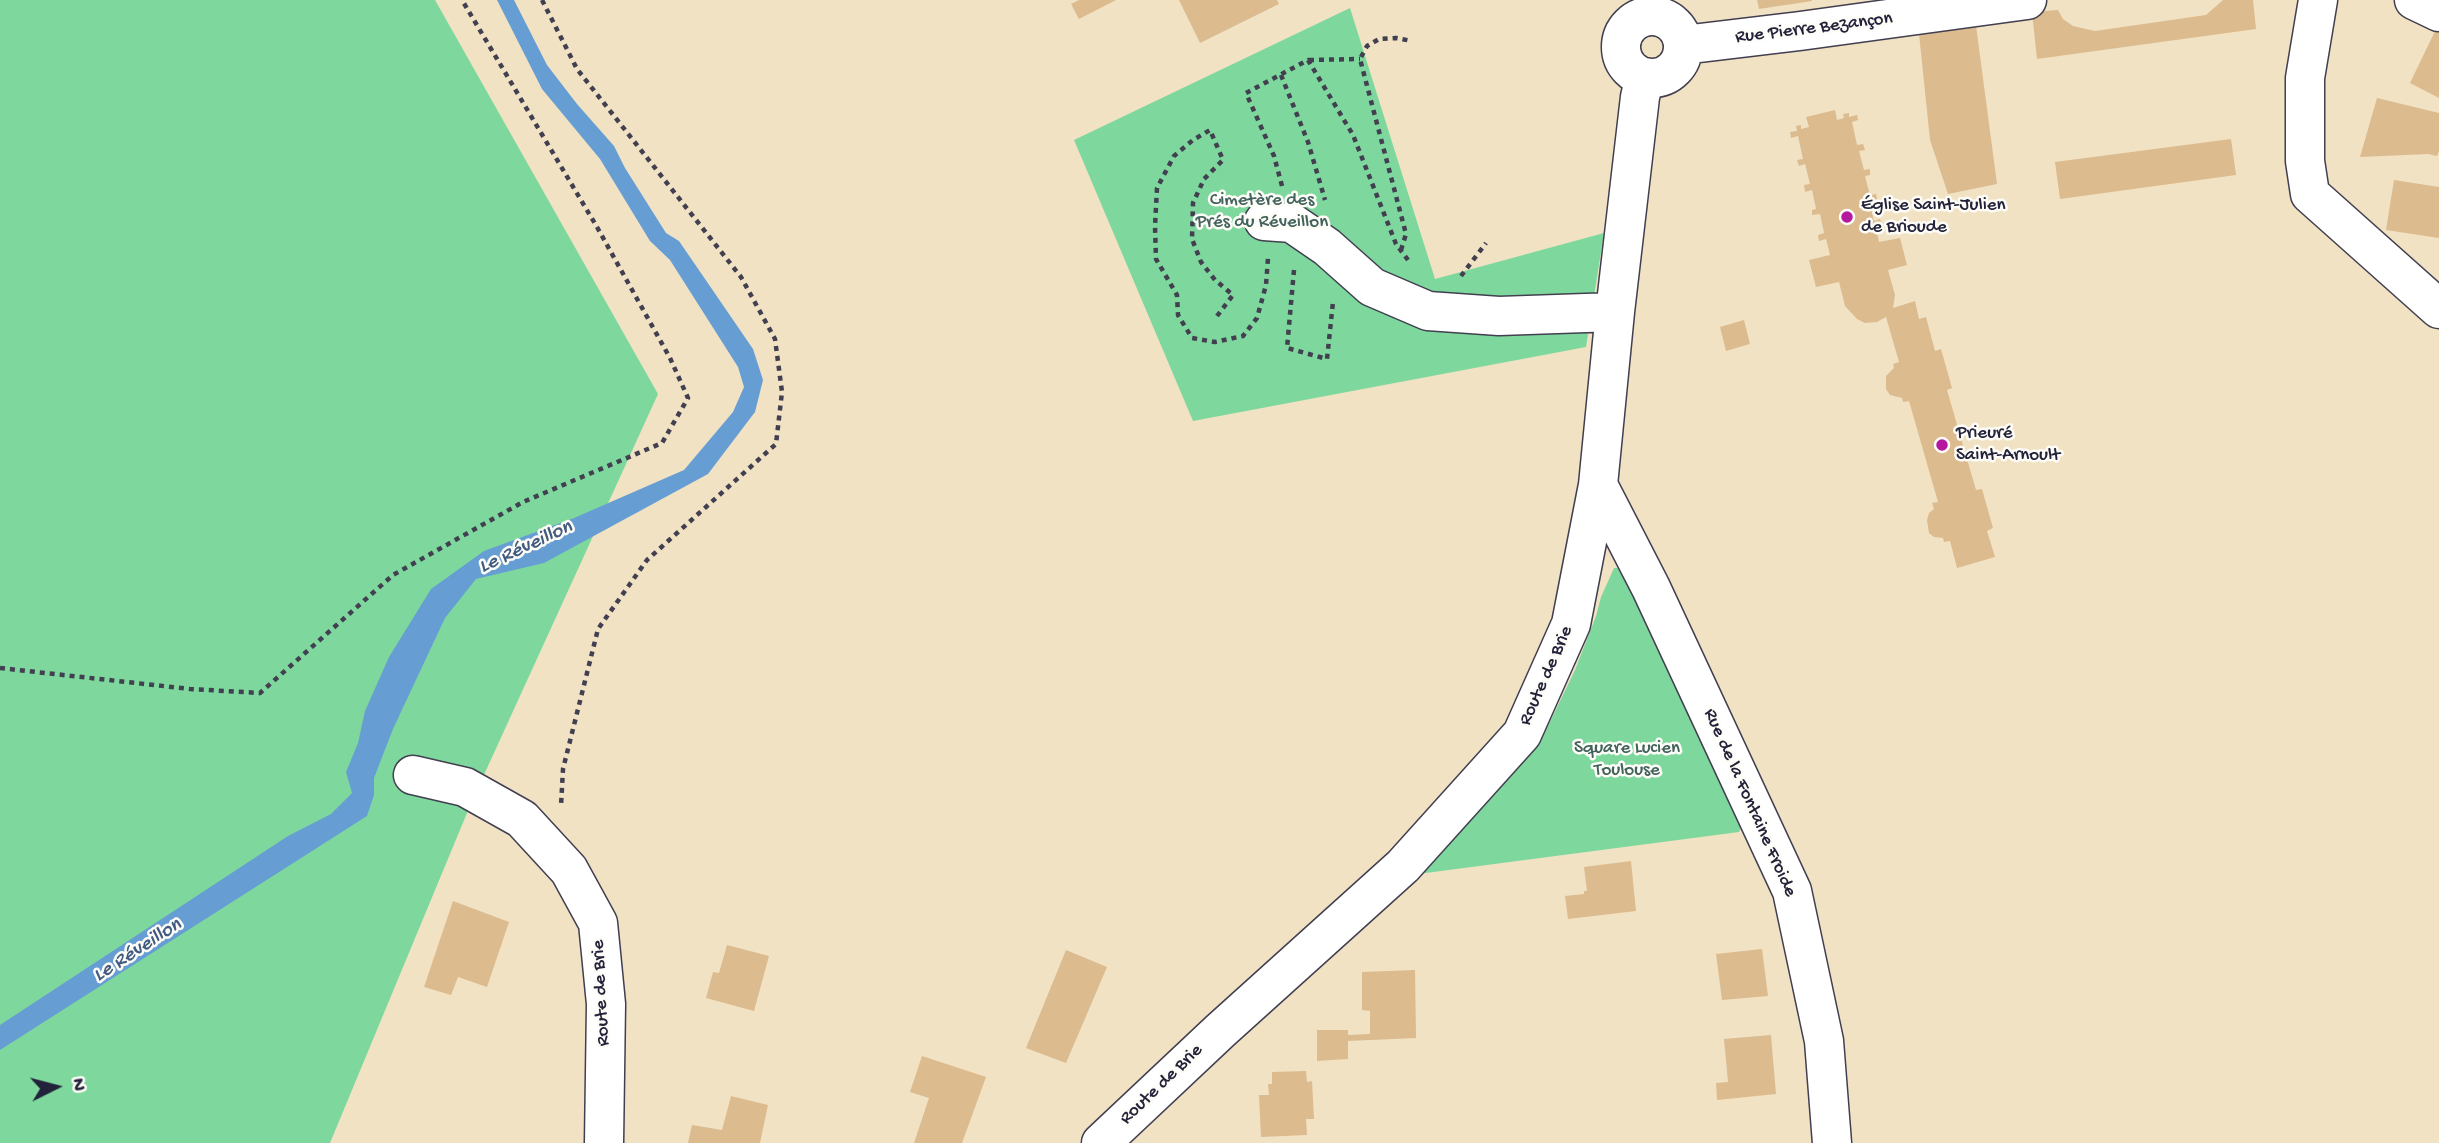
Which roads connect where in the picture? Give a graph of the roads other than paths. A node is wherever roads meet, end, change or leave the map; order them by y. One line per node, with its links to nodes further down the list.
1 (2027, 0): 6 (street, Rue Pierre Bezançon)
2 (2318, 0): 9 (street)
3 (2414, 0): 5 (street)
4 (1636, 9): 6 (street); 7 (street)
5 (2439, 12)
6 (1683, 45): 7 (street)
7 (1645, 78): 10 (street, Route de Brie)
8 (1264, 221): 10 (street)
9 (2439, 309)
10 (1615, 312): 11 (street, Route de Brie)
11 (1598, 485): 14 (street, Route de Brie); 15 (street, Rue de la Fontaine Froide)
12 (413, 775): 13 (street, Route de Brie)
13 (604, 1143)
14 (1101, 1143)
15 (1832, 1143)

